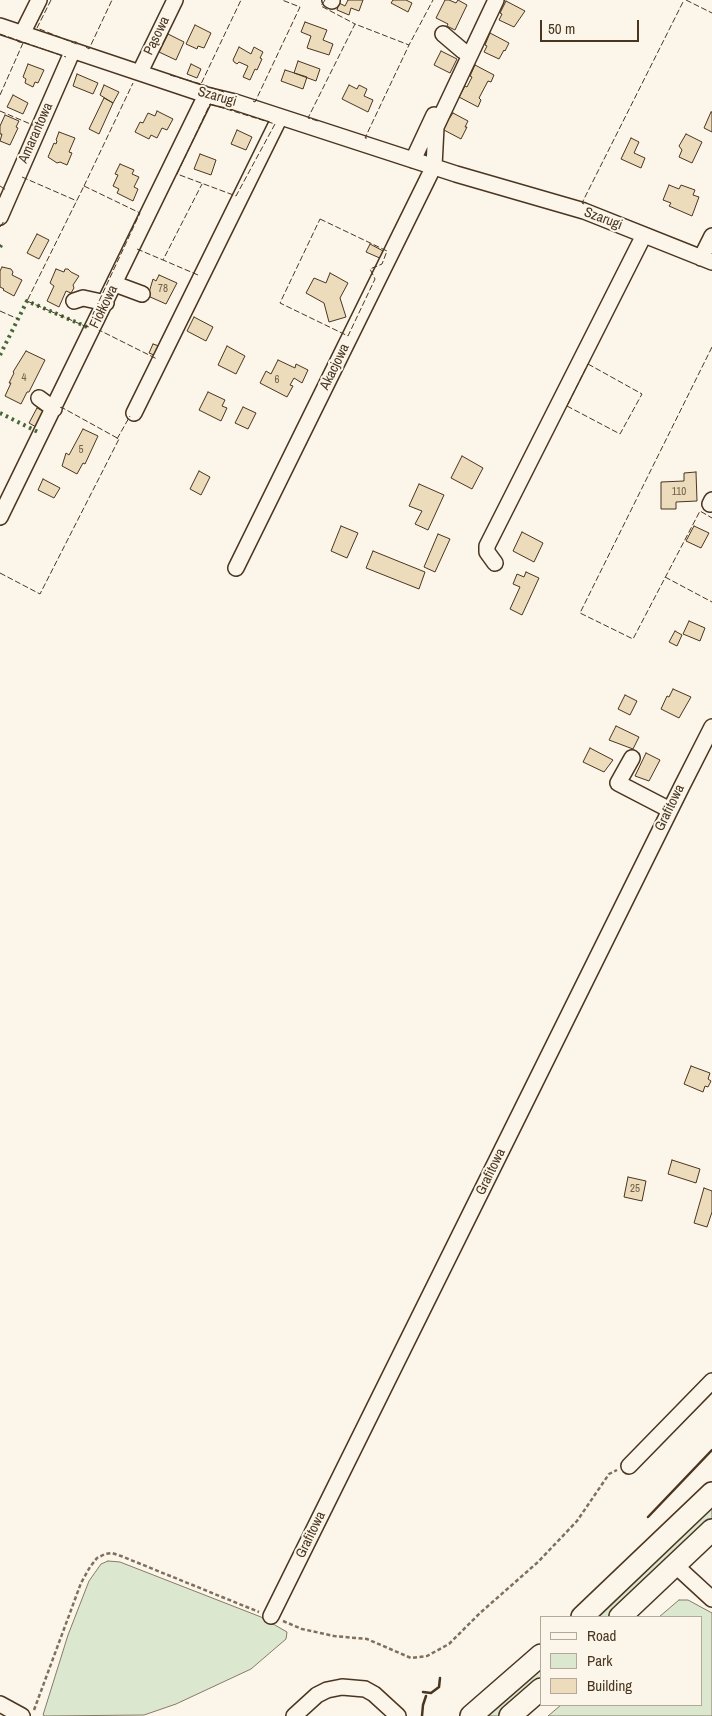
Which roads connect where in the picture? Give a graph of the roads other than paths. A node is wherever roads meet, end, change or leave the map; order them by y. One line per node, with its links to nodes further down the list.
1 (39, 0): 6 (street)
2 (175, 0): 10 (street, Pąsowa)
3 (487, 0): 9 (street)
4 (496, 0): 14 (street)
5 (0, 26): 6 (street, Szarugi)
6 (22, 34): 8 (street, Szarugi)
7 (443, 34): 9 (street)
8 (73, 50): 10 (street, Szarugi); 15 (street, Amarantowa)
9 (463, 52): 13 (street)
10 (140, 72): 11 (street, Szarugi)
11 (206, 96): 12 (street, Szarugi); 19 (street, Fiołkowa)
12 (273, 117): 13 (street, Szarugi); 25 (street)
13 (413, 160): 14 (street, Szarugi)
14 (434, 166): 16 (street, Szarugi); 28 (street, Akacjowa)
15 (0, 217)
16 (644, 235): 18 (street, Szarugi); 27 (street)
17 (712, 236): 18 (street)
18 (707, 260)
19 (115, 284): 20 (street); 22 (street, Fiołkowa)
20 (142, 294)
21 (74, 301): 22 (street)
22 (106, 303): 24 (street, Fiołkowa)
23 (39, 398): 24 (street)
24 (54, 409): 26 (street, Fiołkowa)
25 (134, 413)
26 (0, 517)
27 (496, 563)
28 (236, 568)
29 (712, 727): 31 (street, Grafitowa)
30 (632, 758): 31 (street)
31 (670, 810): 38 (street, Grafitowa)
32 (712, 1381): 33 (street)
33 (629, 1466)
34 (712, 1493): 39 (highway)
35 (712, 1530): 36 (highway)
36 (675, 1565): 37 (street); 40 (highway)
37 (712, 1599)
38 (271, 1616)
39 (583, 1616)
40 (621, 1616)
41 (540, 1656): 47 (highway)
42 (540, 1690): 48 (highway)
43 (0, 1704): 44 (street)
44 (22, 1716)
45 (294, 1716): 46 (street)
46 (398, 1716)
47 (471, 1716)
48 (510, 1716)

